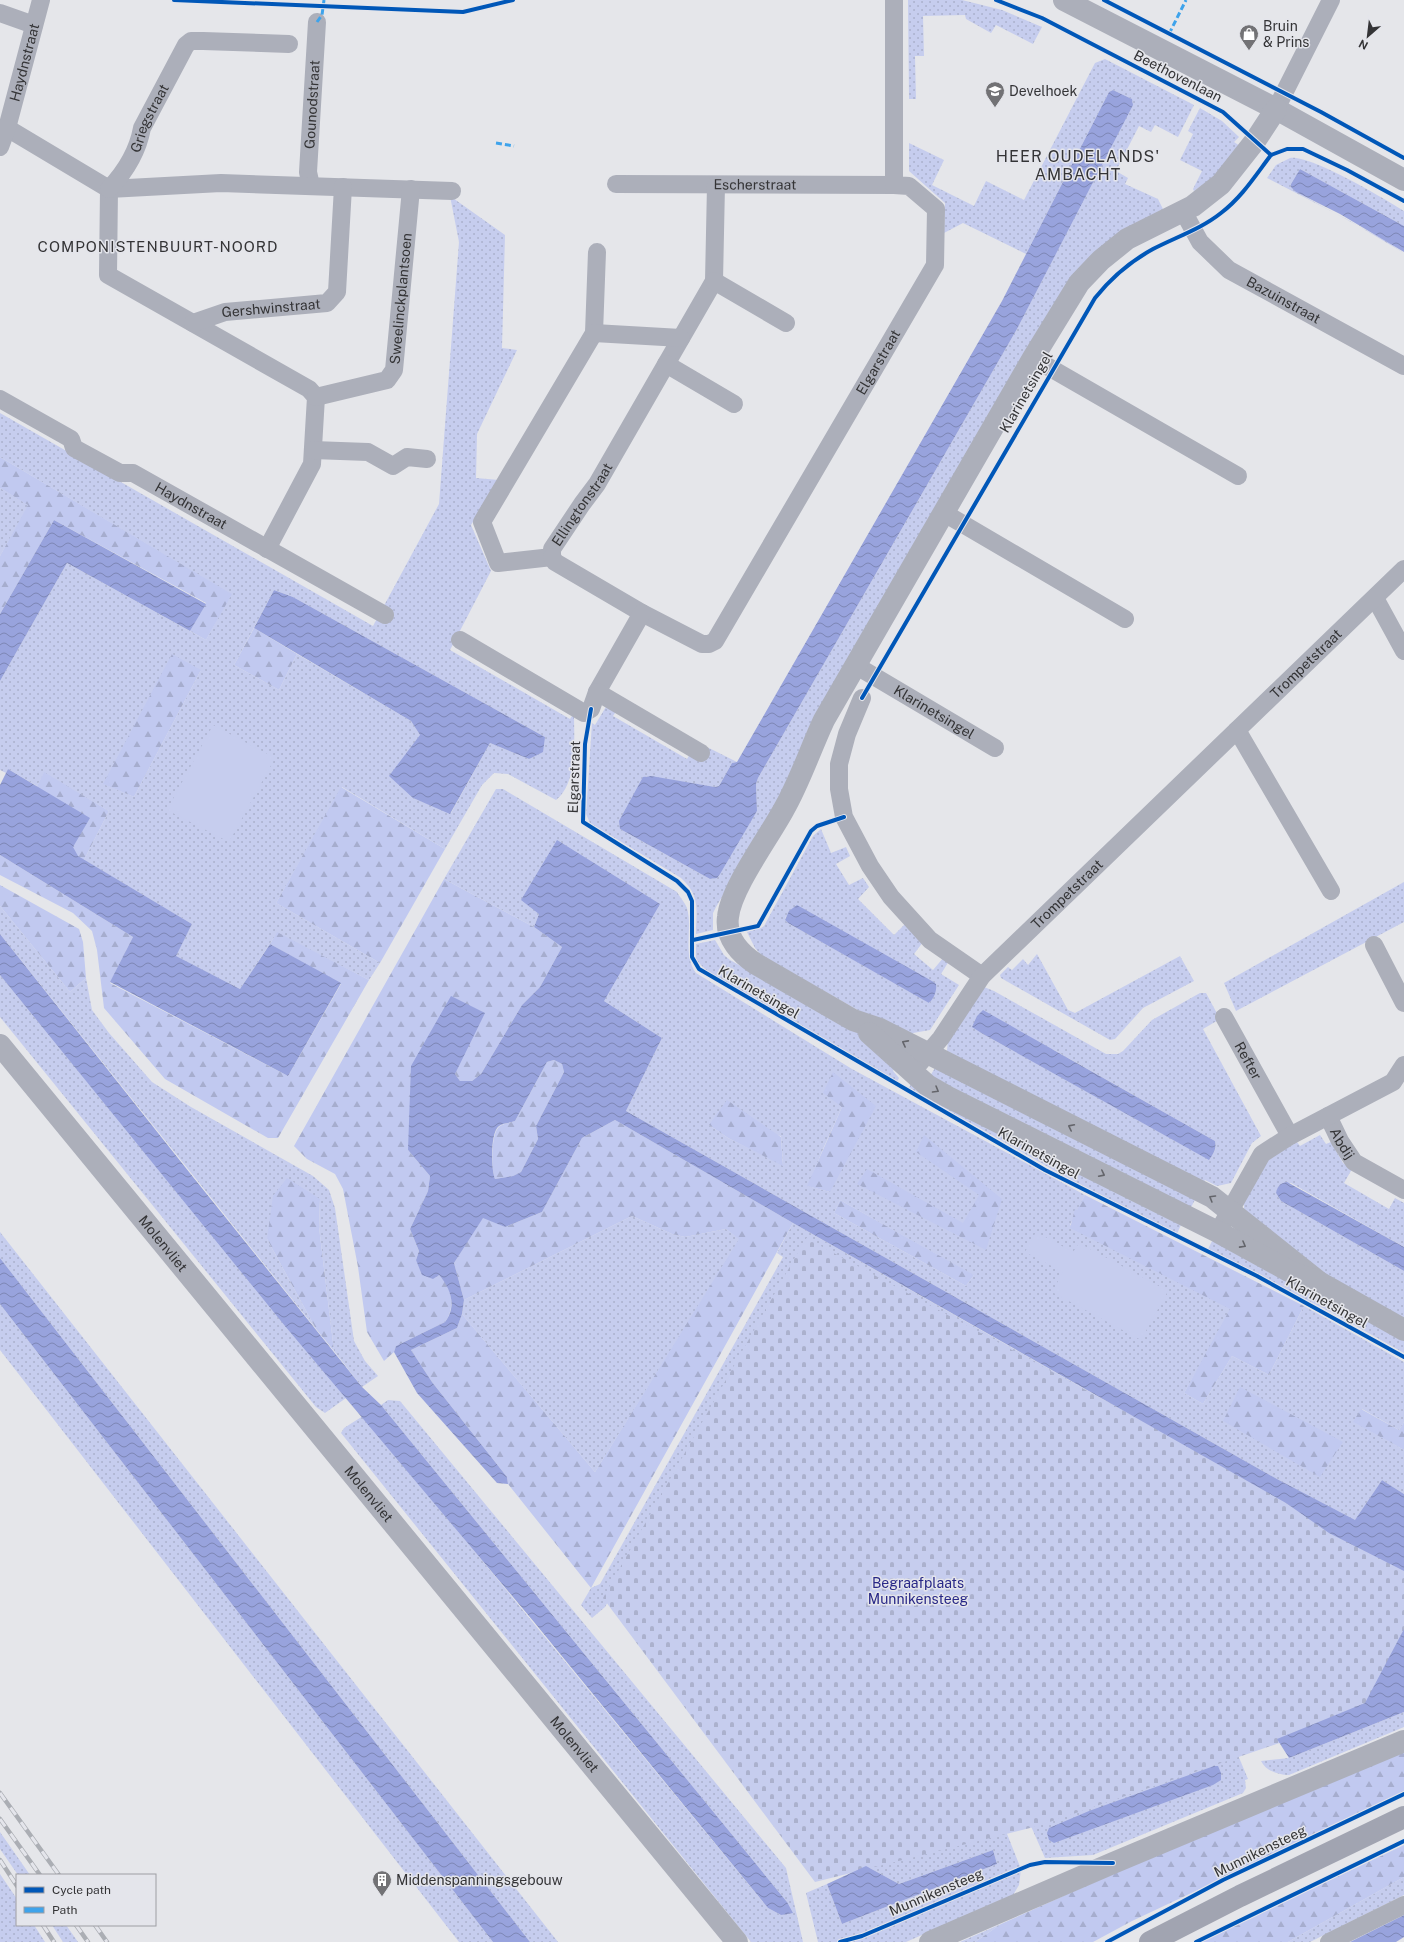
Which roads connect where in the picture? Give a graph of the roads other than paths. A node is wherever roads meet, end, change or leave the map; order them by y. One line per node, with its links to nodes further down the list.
1 (41, 0): 7 (street, Haydnstraat)
2 (894, 0): 15 (street)
3 (1064, 0): 9 (street, Beethovenlaan)
4 (1331, 0): 9 (street)
5 (0, 13): 7 (street)
6 (317, 22): 16 (street, Gounodstraat)
7 (34, 24): 10 (street, Haydnstraat)
8 (289, 44): 18 (street, Griegstraat)
9 (1276, 109): 12 (street, Beethovenlaan); 21 (street, Klarinetsingel)
10 (7, 128): 11 (street, Haydnstraat); 18 (street)
11 (0, 147)
12 (1404, 180)
13 (616, 184): 14 (street, Escherstraat)
14 (716, 185): 15 (street, Escherstraat); 23 (street, Ellingtonstraat)
15 (894, 185): 42 (street, Elgarstraat)
16 (311, 186): 17 (street); 18 (street)
17 (343, 187): 19 (street); 25 (street, Gershwinstraat)
18 (109, 189): 25 (street, Gershwinstraat)
19 (411, 189): 20 (street); 31 (street, Sweelinckplantsoen)
20 (452, 191)
21 (1183, 211): 28 (street, Klarinetsingel); 30 (street, Bazuinstraat)
22 (597, 252): 26 (street, Ellingtonstraat)
23 (714, 281): 24 (street); 27 (street, Ellingtonstraat)
24 (786, 323)
25 (193, 324): 31 (street, Gershwinstraat)
26 (594, 333): 27 (street); 39 (street, Ellingtonstraat)
27 (681, 338): 29 (street, Ellingtonstraat)
28 (1033, 358): 36 (street, Klarinetsingel); 37 (street, Klarinetsingel)
29 (666, 364): 33 (street); 39 (street, Ellingtonstraat)
30 (1404, 366)
31 (316, 397): 34 (street)
32 (0, 399): 38 (street, Haydnstraat)
33 (734, 404)
34 (313, 450): 35 (street); 38 (street)
35 (427, 459)
36 (1238, 476)
37 (944, 513): 44 (street); 47 (street, Klarinetsingel)
38 (267, 549): 43 (street, Haydnstraat)
39 (552, 557): 42 (street, Elgarstraat)
40 (1404, 569): 41 (street, Trompetstraat)
41 (1375, 598): 46 (street); 50 (street, Trompetstraat)
42 (642, 613): 48 (street)
43 (385, 615)
44 (1125, 619)
45 (460, 640): 48 (street)
46 (1404, 651)
47 (855, 665): 51 (street, Klarinetsingel); 58 (street, Klarinetsingel)
48 (597, 692): 52 (street)
49 (862, 698): 55 (street)
50 (1238, 730): 53 (street); 55 (street, Trompetstraat)
51 (996, 748)
52 (701, 753)
53 (1331, 891)
54 (1374, 945): 56 (street)
55 (982, 976): 60 (street, Trompetstraat)
56 (1404, 1003)
57 (1224, 1017): 64 (street, Refter)
58 (853, 1020): 60 (street, Klarinetsingel, one-way to 58); 62 (street, Klarinetsingel)
59 (0, 1045): 73 (street, Molenvliet)
60 (926, 1054): 62 (street, Trompetstraat); 66 (street, Klarinetsingel, one-way to 60)
61 (1404, 1065): 63 (street)
62 (912, 1072): 67 (street, Klarinetsingel, one-way to 67)
63 (1328, 1116): 64 (street); 65 (street, Abdij)
64 (1290, 1136): 66 (street)
65 (1404, 1190)
66 (1230, 1210): 67 (street); 68 (street, Klarinetsingel)
67 (1218, 1232): 68 (street, Klarinetsingel, one-way to 68)
68 (1319, 1282): 69 (street, Klarinetsingel)
69 (1404, 1330)
70 (1404, 1742): 74 (street)
71 (1404, 1817): 75 (main road)
72 (1404, 1904): 76 (street)
73 (737, 1942)
74 (930, 1942)
75 (1150, 1942)
76 (1329, 1942)

